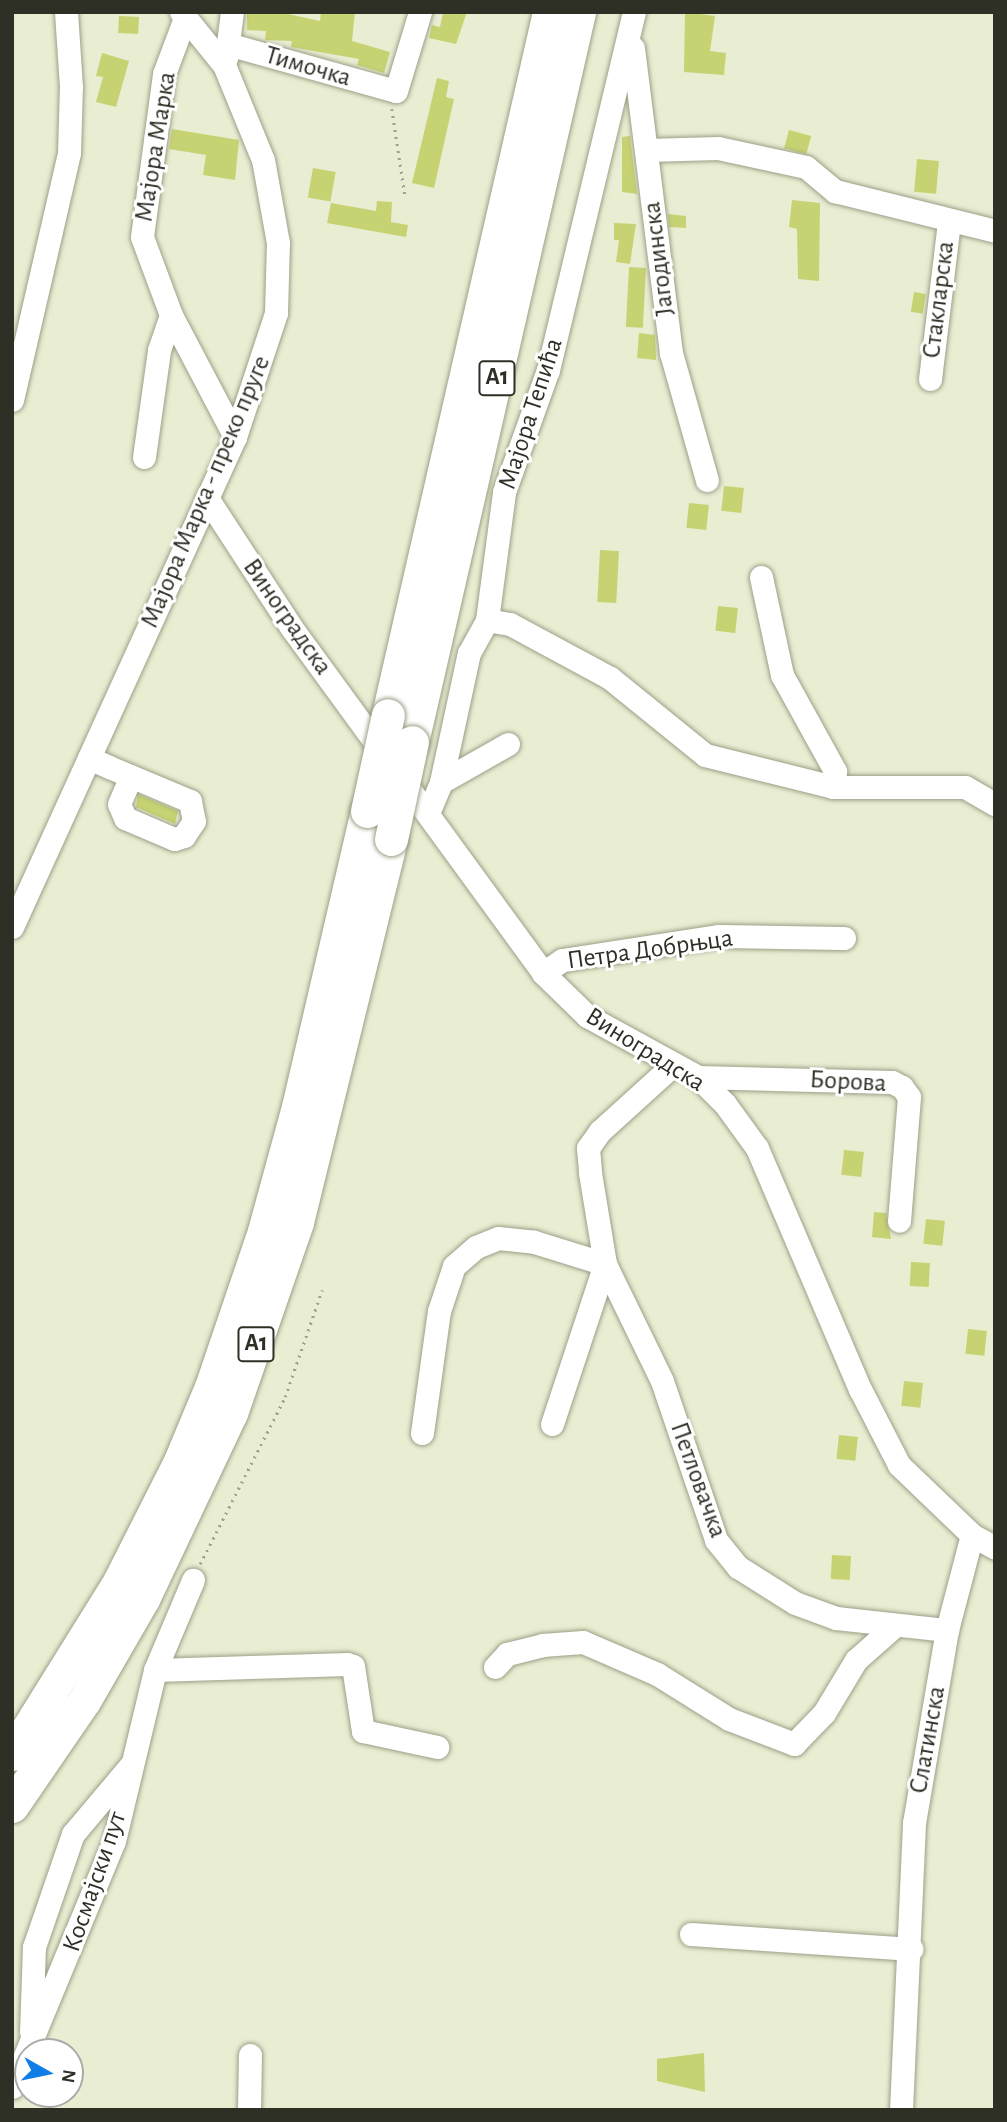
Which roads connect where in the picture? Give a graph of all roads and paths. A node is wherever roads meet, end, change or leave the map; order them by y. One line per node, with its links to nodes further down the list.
1 (66, 12): 15 (street)
2 (232, 12): 8 (street)
3 (420, 12): 9 (street)
4 (549, 12): 49 (highway, A1, bridge)
5 (579, 12): 51 (highway, A1, bridge)
6 (183, 15): 8 (street, Мајора Марка - преко пруге); 14 (street, Мајора Марка)
7 (633, 23): 10 (street, Јагодинска); 23 (street, Мајора Тепића)
8 (227, 55): 9 (street, Тимочка); 18 (street, Мајора Марка - преко пруге)
9 (391, 90): 11 (path, Тимочка)
10 (646, 150): 12 (street, Стакларска); 20 (street, Јагодинска)
11 (405, 195)
12 (949, 220): 13 (street, Стакларска); 16 (street, Стакларска)
13 (995, 230)
14 (170, 315): 18 (street, Мајора Марка); 19 (street)
15 (21, 338): 17 (street)
16 (930, 379)
17 (12, 401)
18 (235, 437): 21 (street, Мајора Марка - преко пруге)
19 (144, 457)
20 (707, 480)
21 (207, 498): 25 (street, Мајора Марка - преко пруге); 30 (street, Виноградска)
22 (761, 577): 28 (street)
23 (487, 620): 27 (street, Мајора Тепића); 28 (street)
24 (508, 744): 27 (street)
25 (89, 758): 26 (street); 31 (street, Мајора Марка - преко пруге)
26 (131, 776)
27 (442, 782): 30 (street, Мајора Тепића)
28 (833, 787): 29 (street)
29 (995, 804)
30 (428, 813): 33 (street, Виноградска)
31 (12, 927)
32 (844, 938): 33 (street, Петра Добрњца)
33 (543, 973): 34 (street, Виноградска)
34 (674, 1064): 35 (street, Виноградска); 37 (street, Петловачка)
35 (698, 1077): 36 (street, Борова); 41 (street, Виноградска)
36 (899, 1221)
37 (605, 1264): 39 (street, Петловачка); 40 (street); 44 (street, Петловачка)
38 (322, 1290): 43 (path)
39 (552, 1424)
40 (422, 1433)
41 (972, 1535): 42 (street, Виноградска); 45 (street, Слатинска)
42 (995, 1548)
43 (193, 1580): 47 (street, Космајски пут)
44 (892, 1628): 45 (street, Петловачка); 46 (street)
45 (947, 1630): 53 (street, Слатинска)
46 (495, 1667)
47 (156, 1670): 48 (street); 50 (street, Космајски пут)
48 (437, 1747)
49 (12, 1754)
50 (133, 1763): 54 (street); 55 (street, Космајски пут)
51 (12, 1806)
52 (691, 1934): 53 (street)
53 (911, 1949): 58 (street, Слатинска)
54 (31, 2038)
55 (33, 2038)
56 (250, 2055): 57 (street)
57 (249, 2110)
58 (901, 2110)

